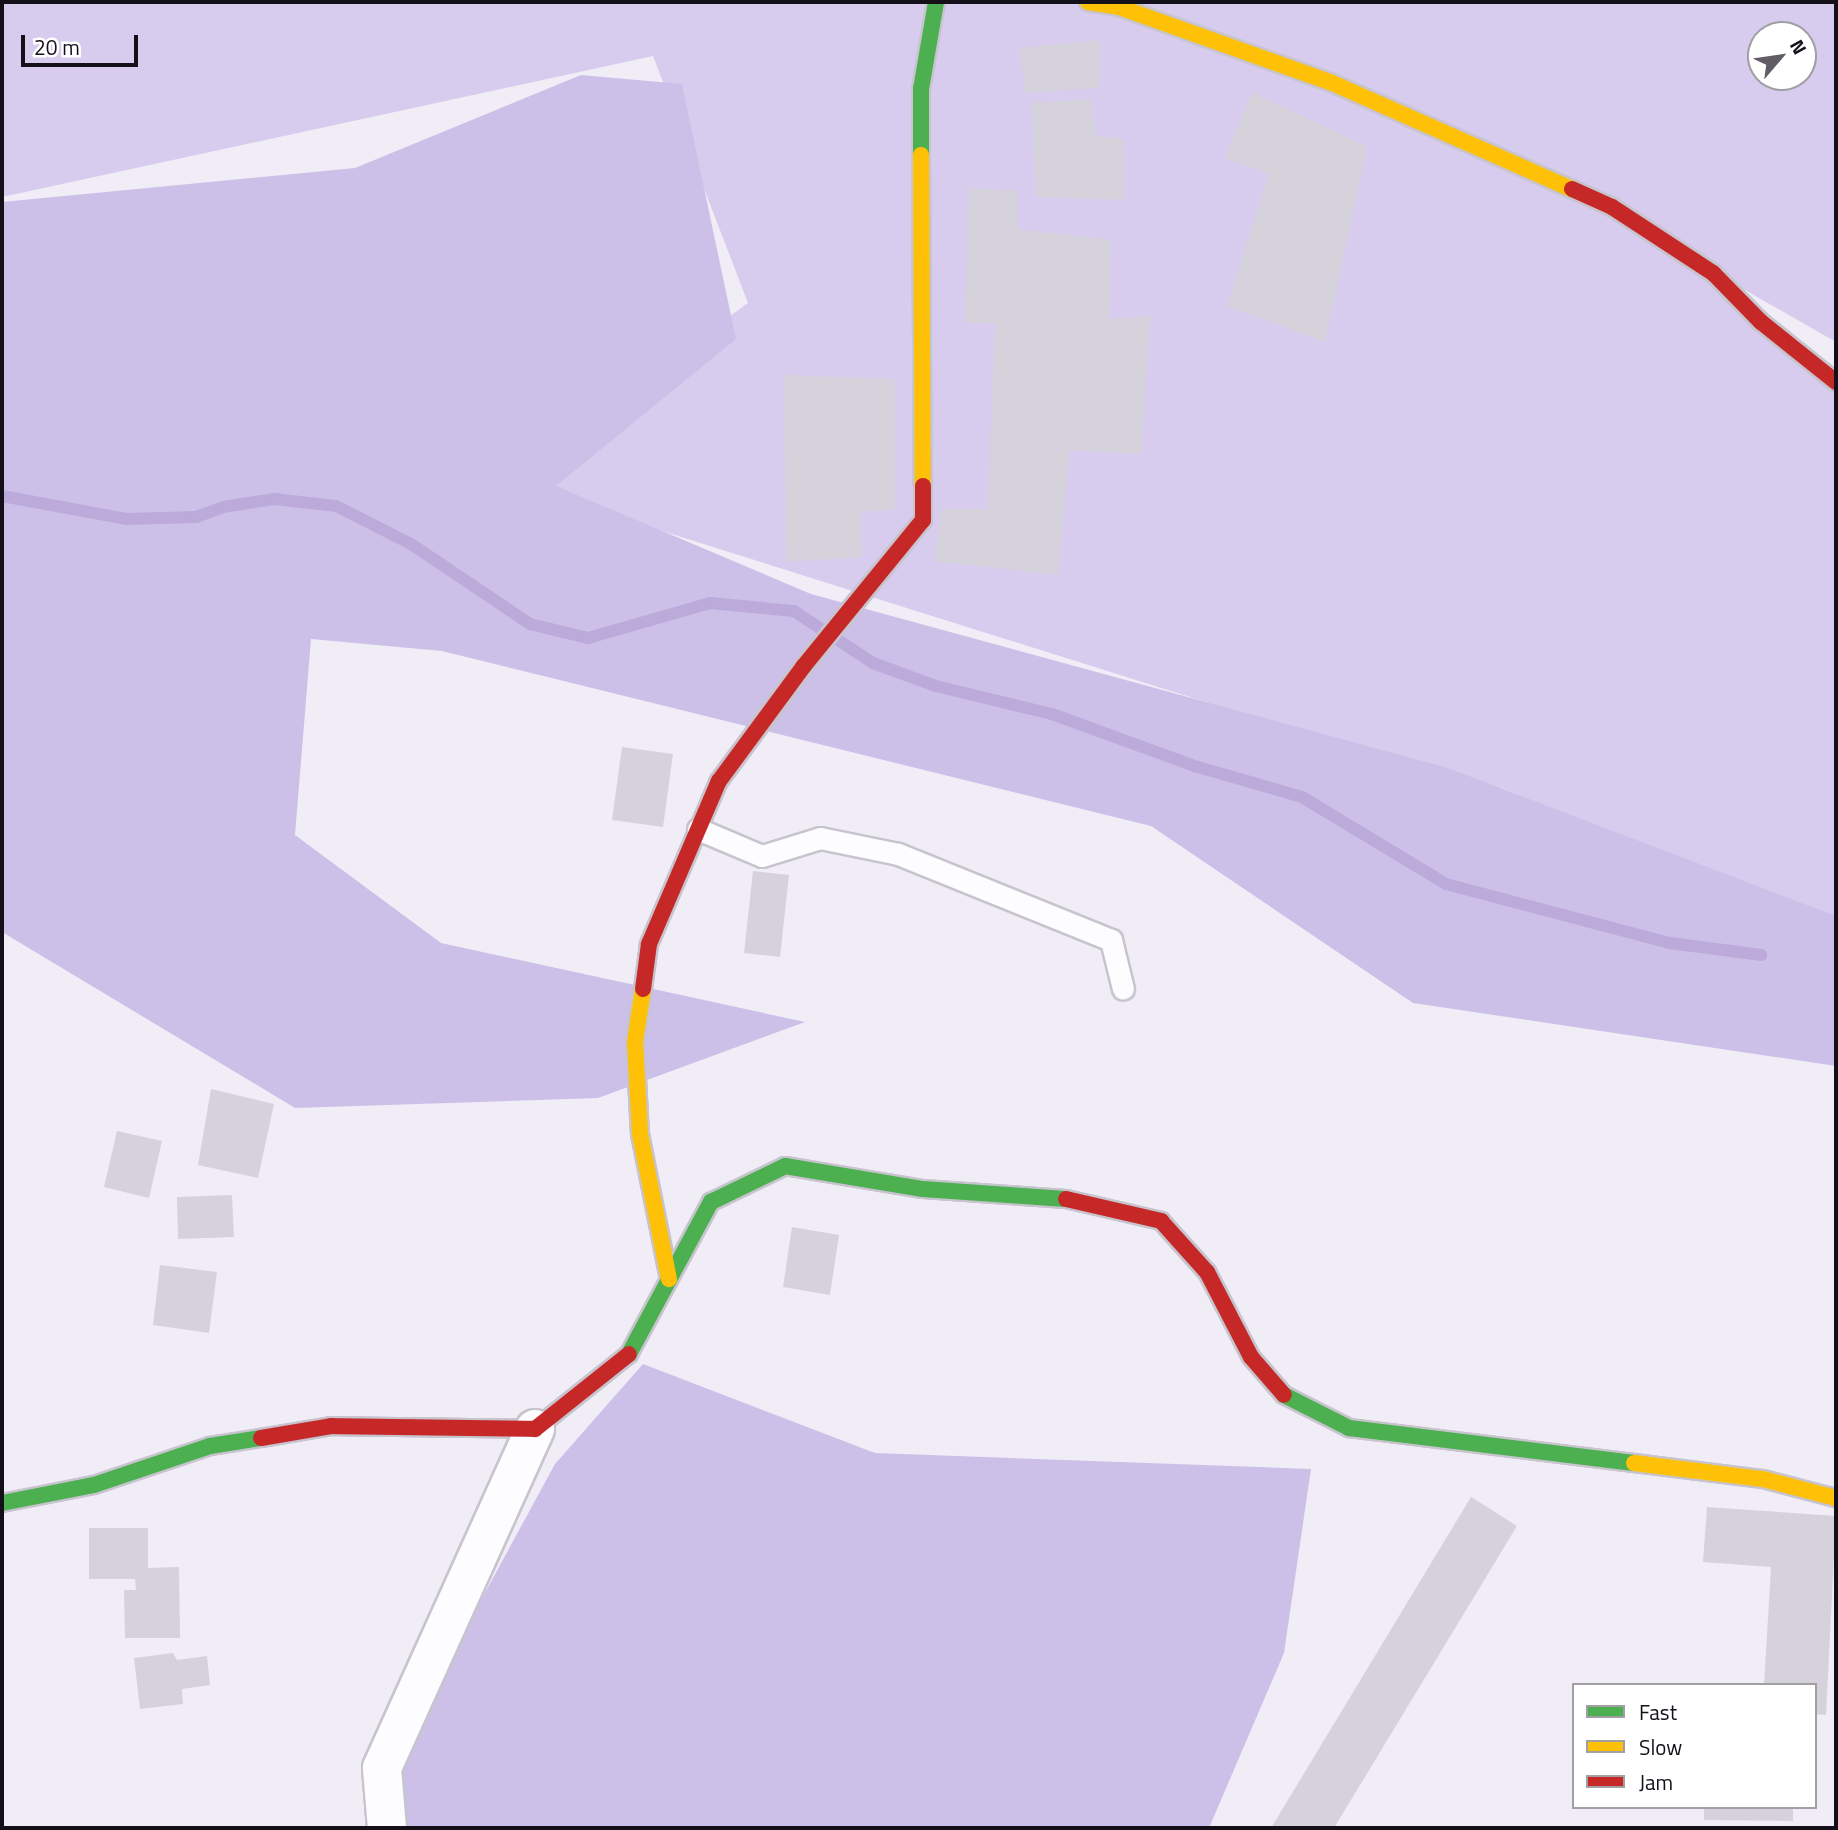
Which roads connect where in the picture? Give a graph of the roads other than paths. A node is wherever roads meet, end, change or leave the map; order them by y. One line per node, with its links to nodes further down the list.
1 (936, 2): 4 (street)
2 (1088, 2): 3 (street)
3 (1836, 382)
4 (698, 829): 5 (lane); 6 (street)
5 (1123, 989)
6 (669, 1279): 7 (street); 8 (street)
7 (535, 1429): 9 (street); 10 (street)
8 (1836, 1498)
9 (2, 1503)
10 (387, 1828)

